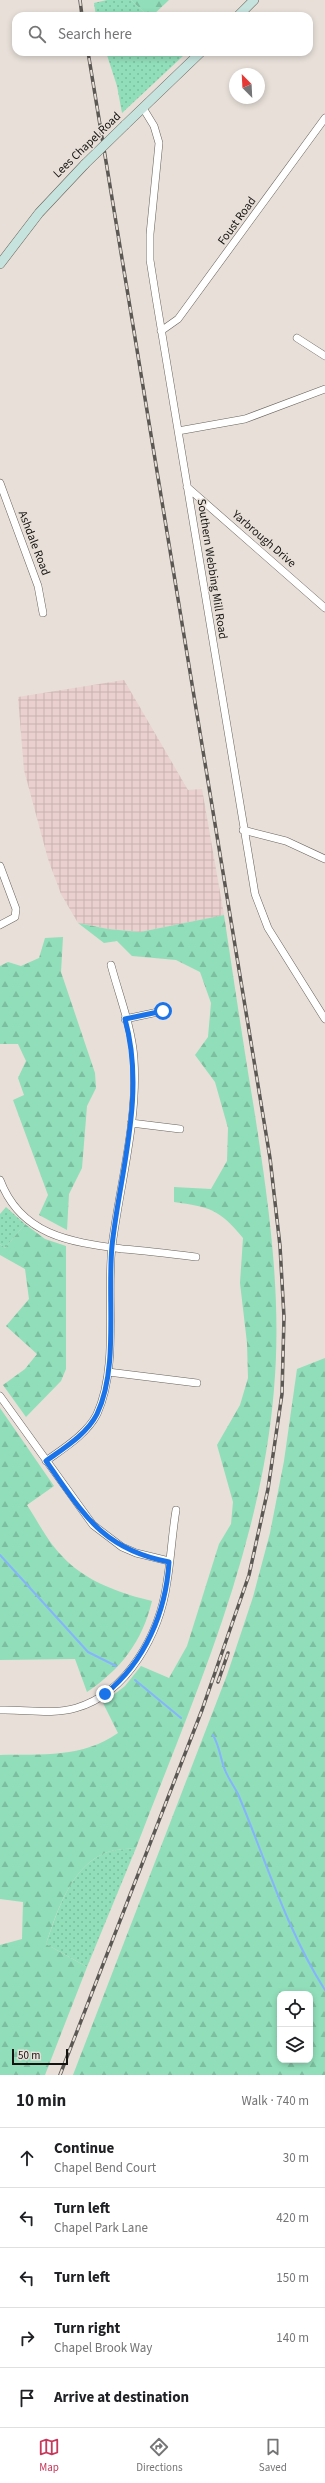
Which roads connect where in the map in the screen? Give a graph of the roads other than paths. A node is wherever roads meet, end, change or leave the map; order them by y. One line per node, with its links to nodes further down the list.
1 (254, 0): 2 (main road)
2 (242, 12)
3 (197, 56): 4 (main road, Lees Chapel Road)
4 (143, 108): 6 (main road, Lees Chapel Road, bridge); 7 (street, Southern Webbing Mill Road)
5 (325, 118): 7 (street, Foust Road)
6 (0, 264)
7 (161, 331): 11 (street, Southern Webbing Mill Road)
8 (297, 338): 9 (street)
9 (325, 356)
10 (325, 389): 11 (street)
11 (178, 431): 13 (street, Southern Webbing Mill Road)
12 (0, 483): 15 (street, Ashdale Road)
13 (187, 487): 14 (street, Yarbrough Drive); 16 (street, Southern Webbing Mill Road)
14 (325, 608)
15 (43, 613)
16 (244, 830): 17 (street); 23 (street, Southern Webbing Mill Road)
17 (325, 859)
18 (0, 866): 19 (street)
19 (0, 925)
20 (111, 965): 22 (street)
21 (163, 1011): 22 (street)
22 (125, 1019): 24 (street)
23 (325, 1019)
24 (131, 1123): 25 (street); 27 (street)
25 (180, 1129)
26 (0, 1180): 27 (street)
27 (112, 1247): 28 (street); 29 (street)
28 (196, 1257)
29 (108, 1372): 30 (street); 32 (street)
30 (197, 1383)
31 (0, 1396): 32 (street)
32 (46, 1461): 34 (street)
33 (176, 1510): 34 (street)
34 (169, 1562): 35 (street)
35 (0, 1710)

